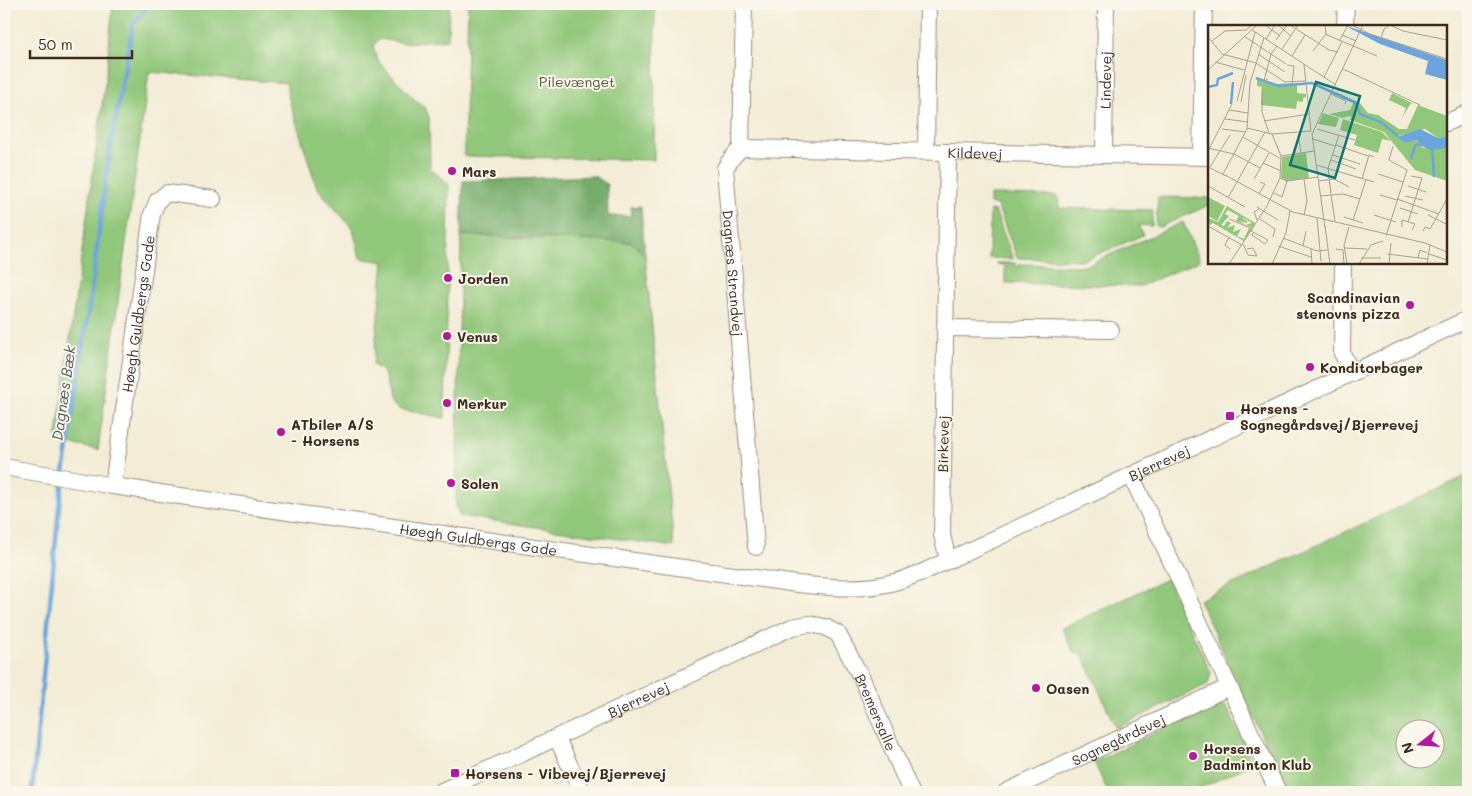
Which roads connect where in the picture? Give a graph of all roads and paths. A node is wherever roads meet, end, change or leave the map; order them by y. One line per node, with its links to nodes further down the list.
1 (744, 4): 9 (street)
2 (928, 4): 10 (street)
3 (1106, 4): 12 (street, Lindevej)
4 (1204, 4): 13 (street)
5 (1346, 4): 6 (street)
6 (1346, 25)
7 (1468, 113): 8 (street)
8 (1447, 123)
9 (741, 148): 10 (street, Kildevej); 23 (street, Dagnæs Strandvej)
10 (926, 152): 11 (street, Kildevej)
11 (948, 153): 12 (street, Kildevej); 17 (street, Birkevej)
12 (1104, 155): 13 (street, Kildevej)
13 (1205, 157)
14 (213, 199): 22 (street, Høegh Guldbergs Gade)
15 (1343, 264): 19 (street)
16 (1468, 319): 19 (street, Bjerrevej)
17 (945, 328): 18 (street); 24 (street, Birkevej)
18 (1111, 330)
19 (1352, 373): 21 (street, Bjerrevej)
20 (4, 467): 22 (street, Høegh Guldbergs Gade)
21 (1131, 475): 24 (street, Bjerrevej); 27 (street)
22 (113, 486): 25 (street, Høegh Guldbergs Gade)
23 (756, 547)
24 (948, 560): 25 (street, Bjerrevej)
25 (843, 588)
26 (838, 634): 28 (street, Bjerrevej); 31 (street, Bremersalle)
27 (1229, 687): 32 (street, Sognegårdsvej); 33 (street)
28 (557, 738): 29 (street, Bjerrevej); 30 (street)
29 (440, 792)
30 (582, 792)
31 (911, 792)
32 (1006, 792)
33 (1278, 792)

